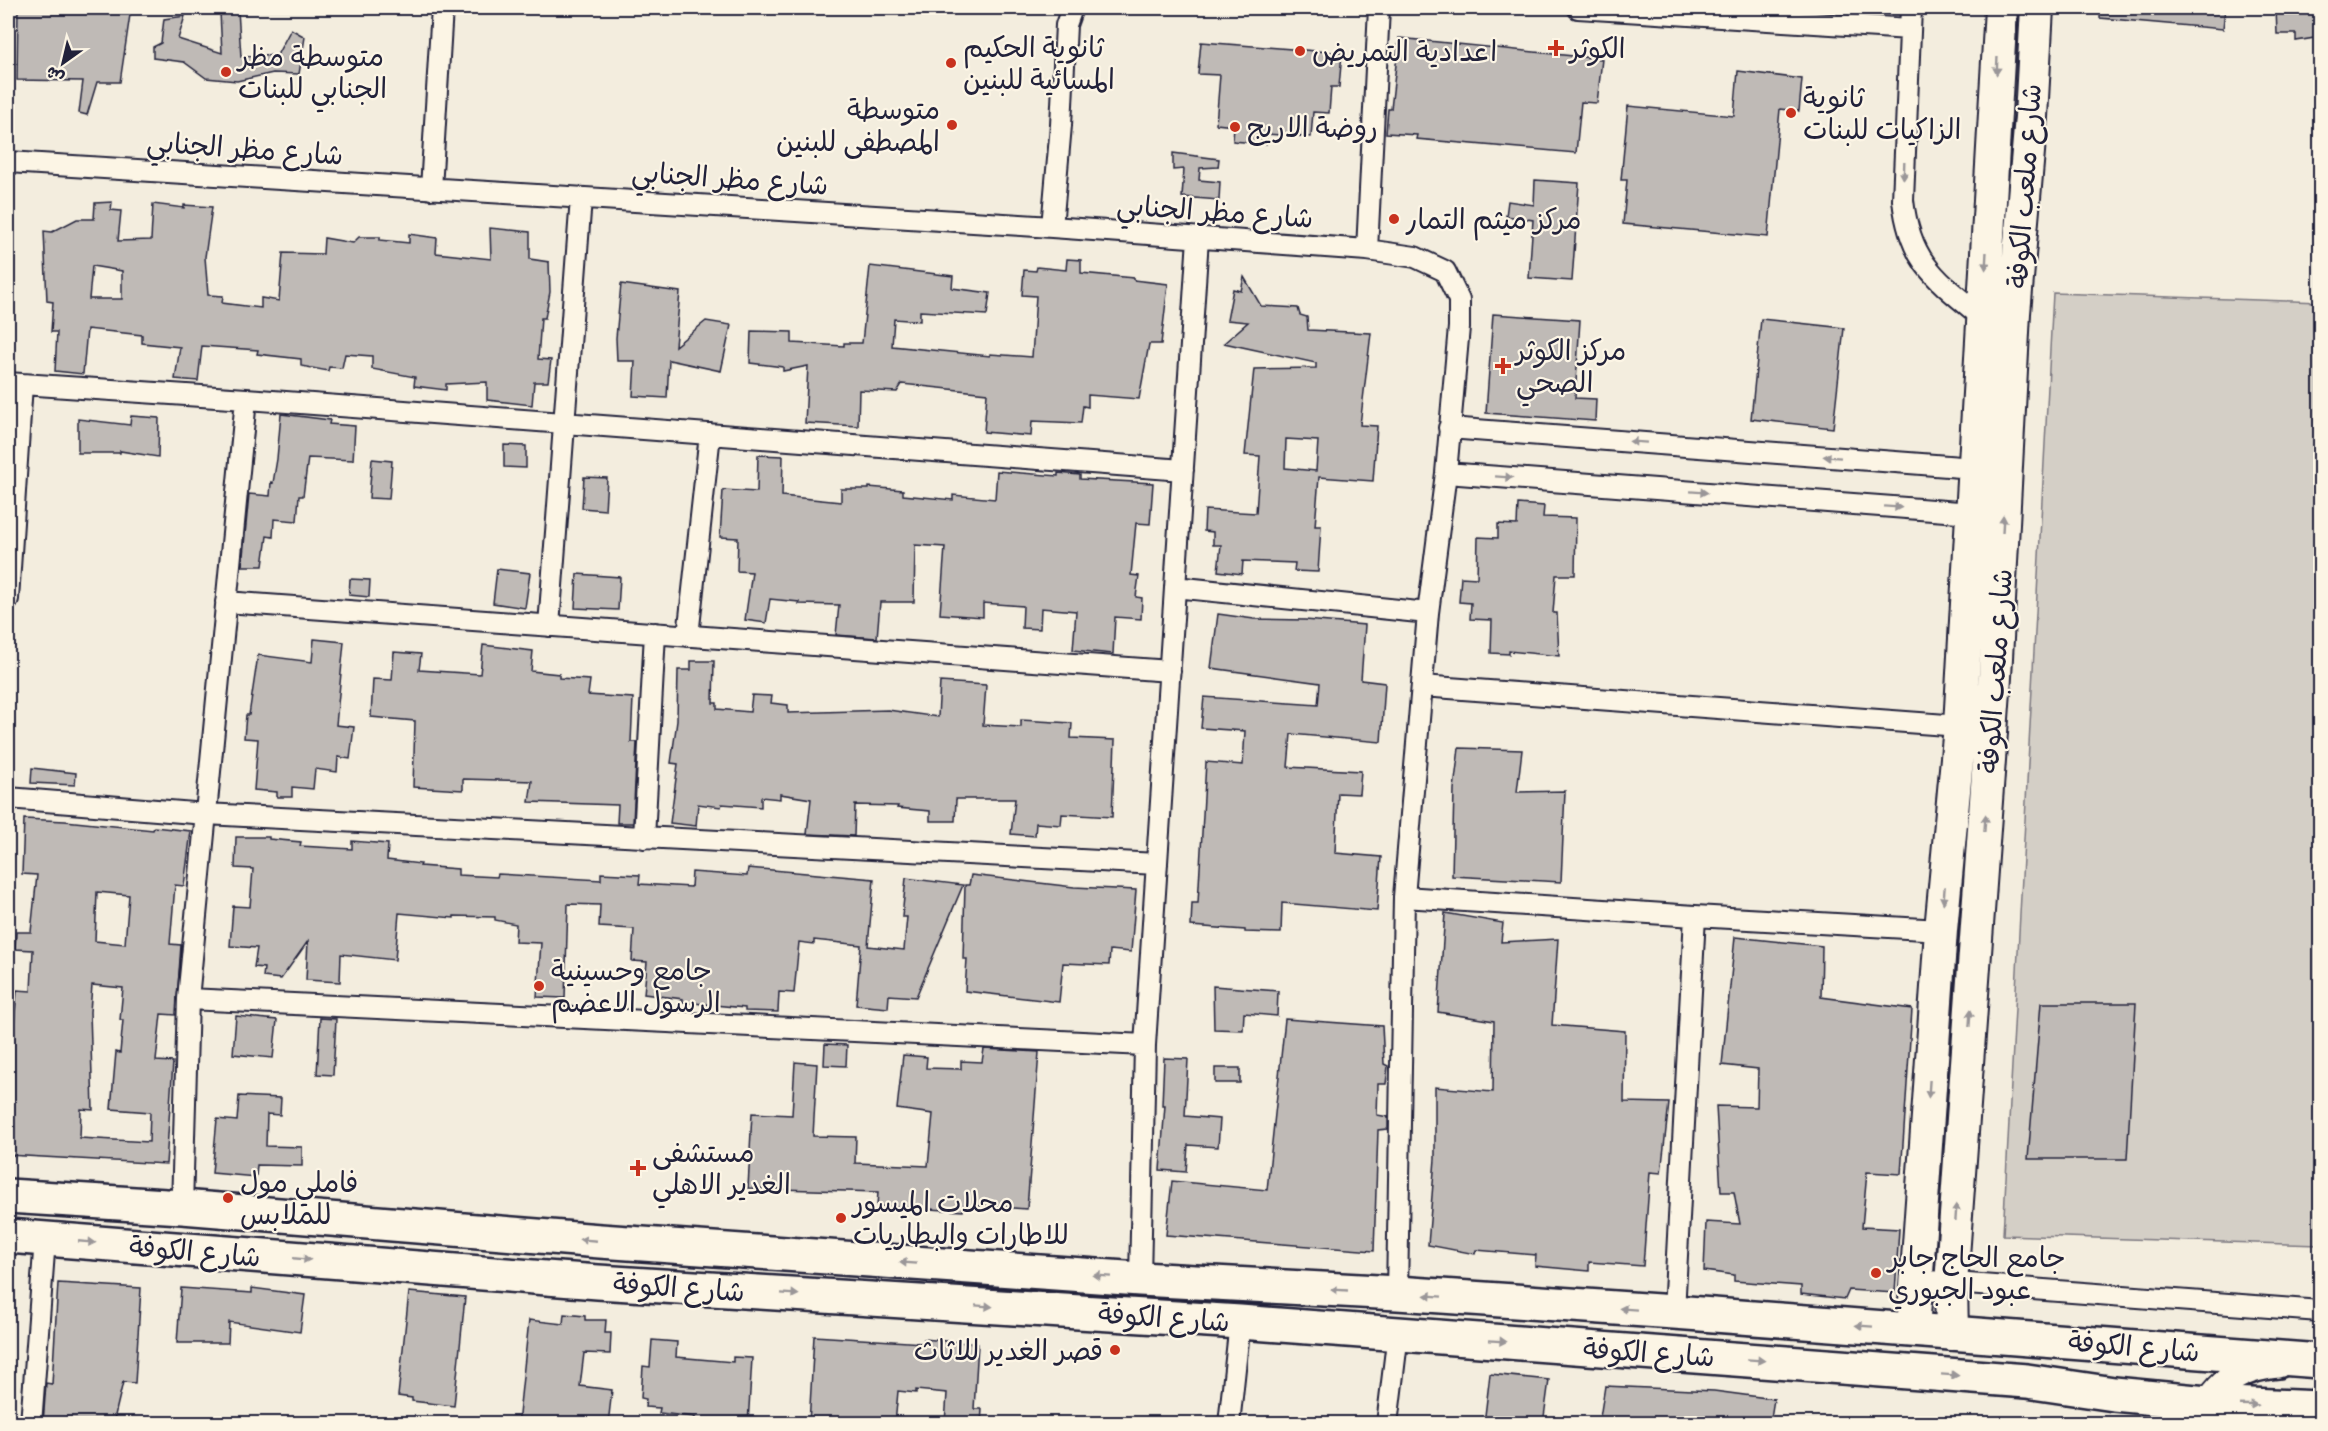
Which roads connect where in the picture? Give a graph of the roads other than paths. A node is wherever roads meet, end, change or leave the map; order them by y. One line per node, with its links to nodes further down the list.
1 (442, 8): 11 (street)
2 (1072, 8): 13 (street)
3 (1378, 8): 15 (street)
4 (1578, 8): 8 (street)
5 (1911, 8): 9 (street)
6 (2001, 8): 16 (main road, شارع ملعب الكوفة, one-way to 16)
7 (2037, 8): 31 (main road, شارع ملعب الكوفة, one-way to 7)
8 (1666, 10): 9 (street)
9 (1910, 28): 16 (street, one-way to 16)
10 (8, 162): 11 (street, شارع مظر الجنابي)
11 (431, 189): 12 (street, شارع مظر الجنابي)
12 (580, 198): 13 (street, شارع مظر الجنابي); 19 (street)
13 (1052, 227): 14 (street, شارع مظر الجنابي)
14 (1198, 238): 15 (street, شارع مظر الجنابي); 23 (street)
15 (1367, 250): 20 (street, شارع مظر الجنابي)
16 (1983, 318): 22 (main road, شارع ملعب الكوفة)
17 (15, 383): 18 (street); 27 (street)
18 (246, 399): 19 (street); 28 (street)
19 (563, 423): 21 (street); 32 (street)
20 (1449, 428): 22 (street, one-way to 20); 24 (street)
21 (710, 434): 23 (street); 34 (street)
22 (1974, 468): 25 (main road, شارع ملعب الكوفة)
23 (1183, 470): 26 (street)
24 (1446, 473): 25 (street, one-way to 25); 30 (street)
25 (1972, 513): 29 (main road, شارع ملعب الكوفة)
26 (1175, 587): 30 (street); 35 (street)
27 (8, 597)
28 (226, 602): 32 (street); 41 (street)
29 (1966, 612): 31 (main road); 36 (main road, شارع ملعب الكوفة)
30 (1428, 613): 38 (street)
31 (1999, 613): 37 (main road, شارع ملعب الكوفة)
32 (549, 626): 33 (street)
33 (655, 633): 34 (street); 42 (street)
34 (688, 636): 35 (street)
35 (1170, 671): 43 (street)
36 (1963, 676): 37 (main road); 39 (main road, شارع ملعب الكوفة)
37 (1995, 677): 59 (main road, شارع ملعب الكوفة, one-way to 37)
38 (1422, 686): 39 (street); 44 (street)
39 (1960, 726): 46 (main road, شارع ملعب الكوفة, one-way to 46)
40 (8, 798): 41 (street)
41 (206, 814): 42 (street); 47 (street)
42 (644, 838): 43 (street)
43 (1157, 864): 48 (street)
44 (1404, 897): 45 (street); 60 (street)
45 (1695, 916): 46 (street); 62 (street)
46 (1941, 930): 57 (main road, شارع ملعب الكوفة, one-way to 57)
47 (188, 999): 48 (street); 50 (street)
48 (1145, 1045): 56 (street)
49 (8, 1196): 50 (highway, شارع الكوفة)
50 (182, 1207): 51 (highway, شارع الكوفة)
51 (532, 1235): 54 (highway, شارع الكوفة, one-way to 51); 55 (highway)
52 (8, 1236): 53 (highway, شارع الكوفة)
53 (45, 1239): 55 (highway, شارع الكوفة, one-way to 55); 74 (street)
54 (694, 1247): 56 (highway, شارع الكوفة, one-way to 54); 58 (highway)
55 (480, 1273): 58 (highway, شارع الكوفة)
56 (1140, 1279): 60 (highway, شارع الكوفة, one-way to 56)
57 (1915, 1280): 59 (street); 64 (main road, شارع ملعب الكوفة)
58 (628, 1284): 63 (highway, شارع الكوفة, one-way to 63)
59 (1951, 1284): 61 (street); 66 (main road, شارع ملعب الكوفة)
60 (1397, 1293): 62 (highway, شارع الكوفة, one-way to 60)
61 (2320, 1311)
62 (1674, 1312): 64 (highway, شارع الكوفة, one-way to 62)
63 (1240, 1322): 65 (highway, شارع الكوفة); 75 (street)
64 (1913, 1330): 66 (highway, شارع الكوفة)
65 (1398, 1333): 69 (highway, شارع الكوفة, one-way to 69); 76 (street)
66 (1952, 1334): 67 (highway, شارع الكوفة)
67 (2018, 1337): 68 (highway, شارع الكوفة); 69 (highway)
68 (2317, 1361): 72 (main road)
69 (2027, 1381): 70 (highway, شارع الكوفة)
70 (2114, 1394): 72 (highway, شارع الكوفة); 77 (highway)
71 (2320, 1408): 72 (highway, شارع الكوفة, one-way to 71)
72 (2203, 1413)
73 (2320, 1416): 78 (main road)
74 (31, 1424)
75 (1229, 1424)
76 (1388, 1424)
77 (2155, 1424)
78 (2309, 1424)

